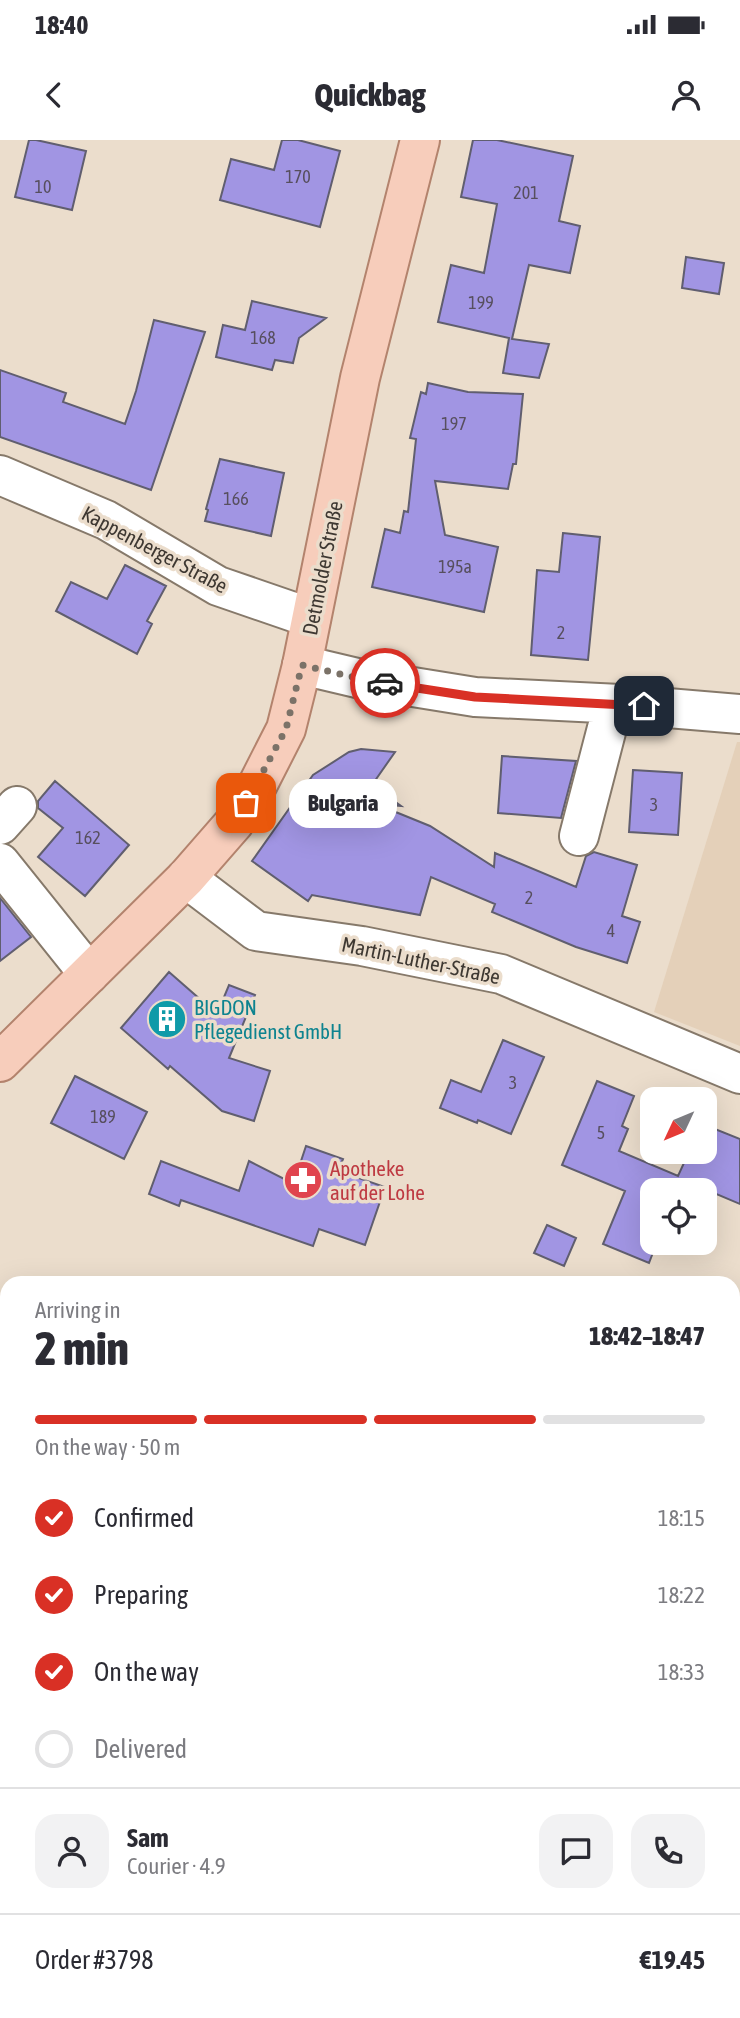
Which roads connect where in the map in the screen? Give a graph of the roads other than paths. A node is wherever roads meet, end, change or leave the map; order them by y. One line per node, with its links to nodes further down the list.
1 (420, 140): 3 (main road, Detmolder Straße)
2 (0, 475): 3 (street, Kappenberger Straße)
3 (312, 618): 4 (main road, Detmolder Straße)
4 (302, 665): 5 (street); 9 (main road, Detmolder Straße)
5 (620, 704): 6 (street); 7 (street)
6 (740, 714)
7 (579, 836)
8 (0, 863): 10 (street)
9 (186, 878): 10 (main road, Detmolder Straße); 12 (street, Martin-Luther-Straße)
10 (89, 974): 11 (main road, Detmolder Straße)
11 (0, 1062)
12 (740, 1074)

